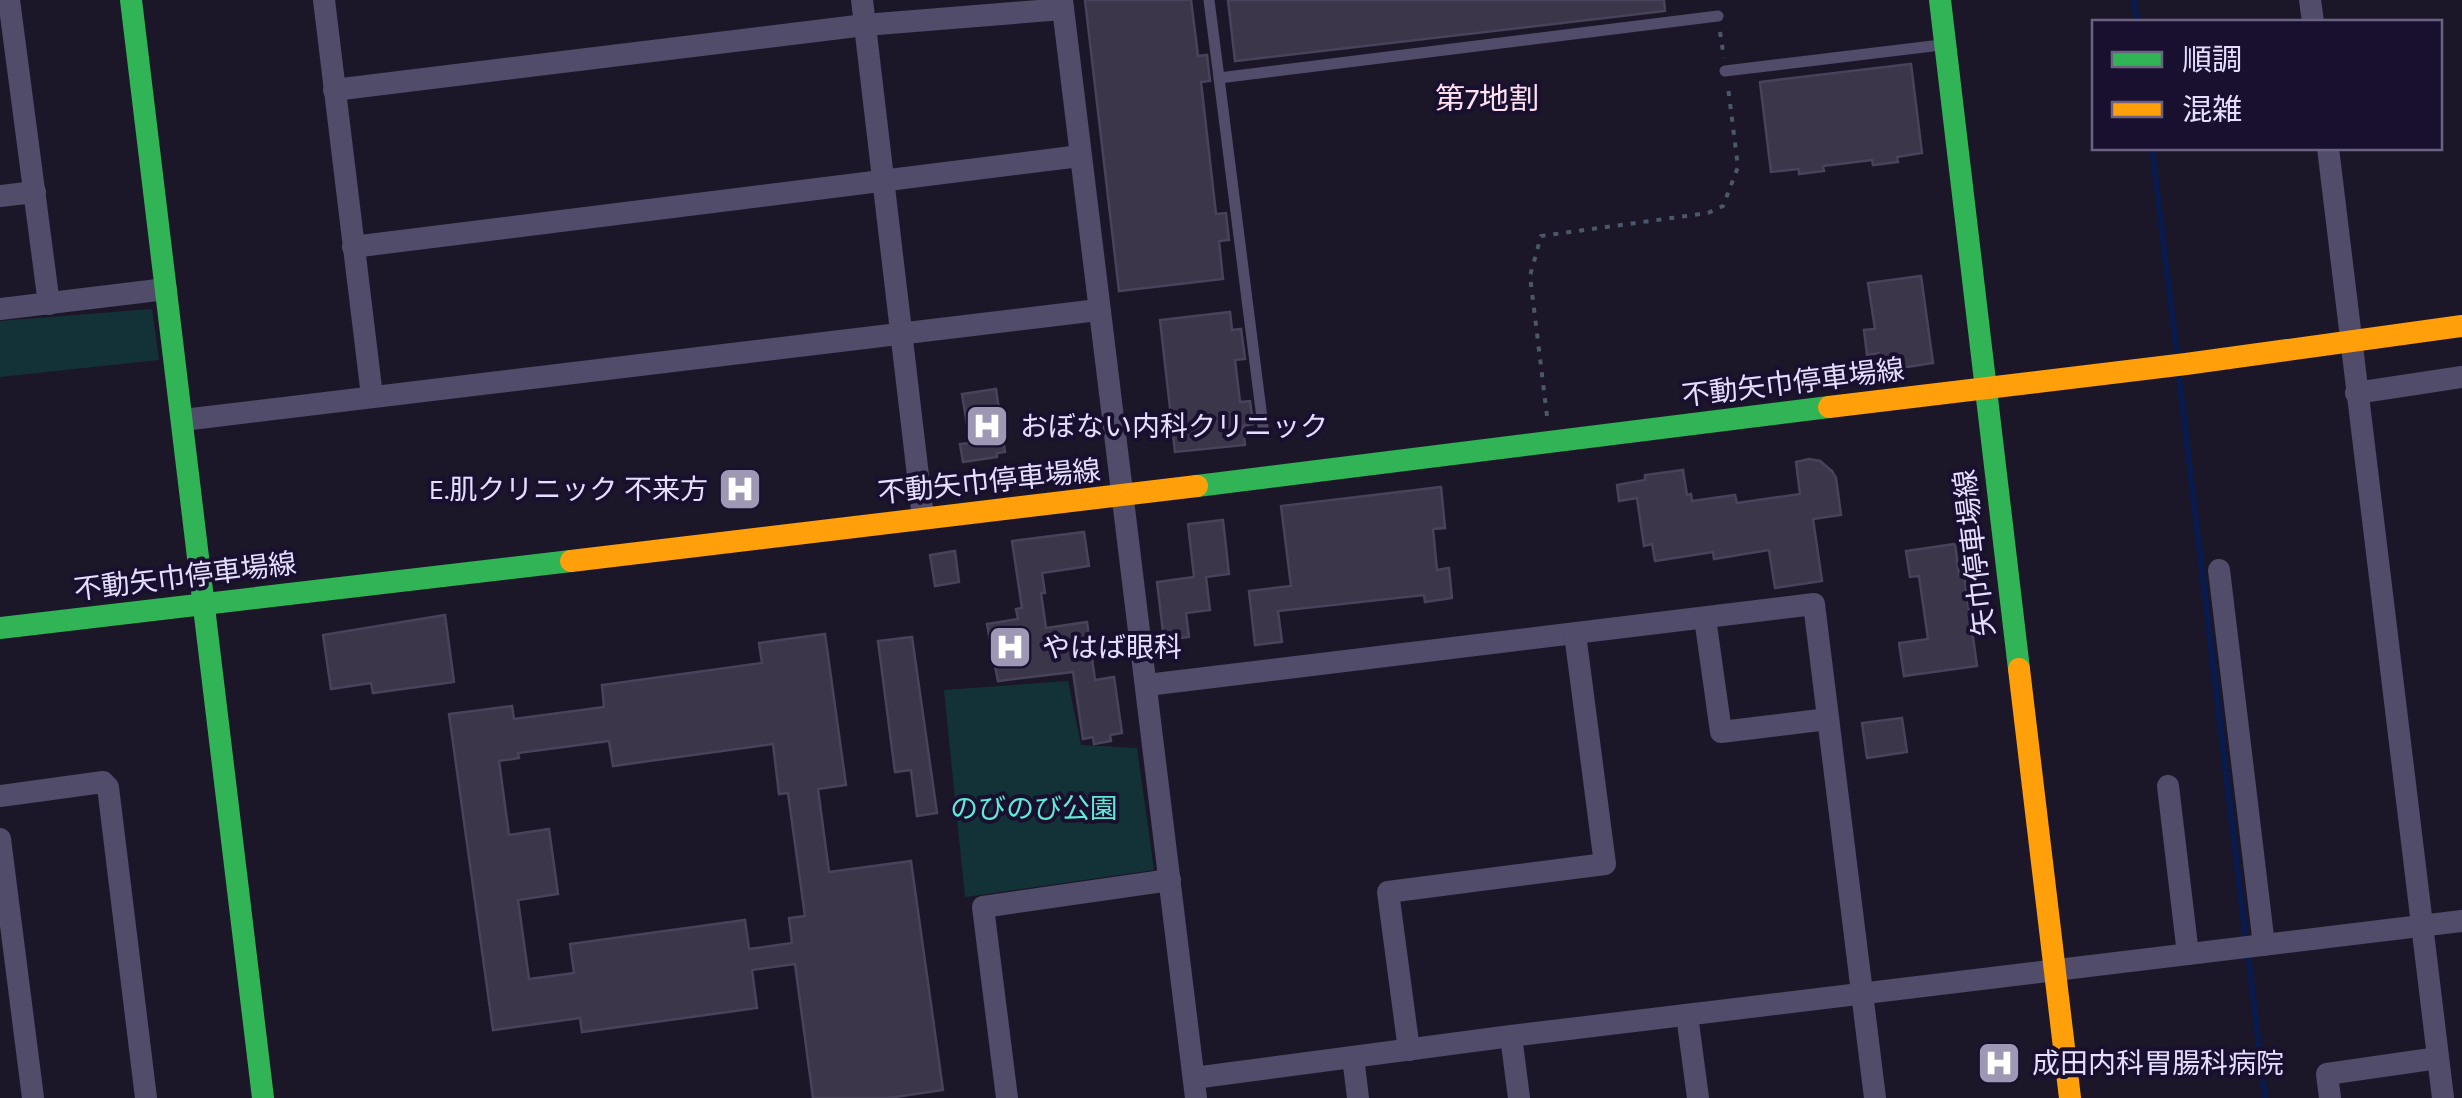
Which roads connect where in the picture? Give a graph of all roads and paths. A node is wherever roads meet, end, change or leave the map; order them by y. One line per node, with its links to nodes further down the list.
1 (9, 0): 10 (street)
2 (130, 0): 21 (main road)
3 (324, 0): 14 (street)
4 (862, 0): 9 (street)
5 (1210, 0): 13 (lane)
6 (1940, 0): 11 (main road, 矢巾停車場線)
7 (1063, 5): 9 (street); 16 (street)
8 (1718, 16): 12 (path); 13 (lane)
9 (865, 25): 14 (street); 17 (street)
10 (8, 44): 18 (street)
11 (1945, 44): 12 (lane); 29 (main road, 矢巾停車場線)
12 (1726, 71): 34 (path)
13 (1220, 78): 33 (lane)
14 (334, 90): 20 (street)
15 (2328, 150): 27 (street)
16 (1080, 156): 17 (street); 24 (street)
17 (883, 181): 20 (street); 26 (street)
18 (34, 192): 19 (street); 22 (street)
19 (0, 196)
20 (352, 247): 31 (street)
21 (166, 289): 22 (street); 32 (main road)
22 (49, 304): 23 (street)
23 (0, 309)
24 (1098, 310): 26 (street); 35 (street)
25 (2462, 326): 27 (main road, 不動矢巾停車場線)
26 (901, 334): 31 (street); 36 (street)
27 (2350, 340): 29 (main road, 不動矢巾停車場線); 30 (street)
28 (2462, 378): 30 (street)
29 (1985, 390): 34 (main road, 不動矢巾停車場線); 52 (main road, 矢巾停車場線)
30 (2356, 392): 49 (street)
31 (372, 396): 32 (street)
32 (183, 420): 38 (main road)
33 (1263, 426)
34 (1550, 440): 35 (main road, 不動矢巾停車場線)
35 (1120, 496): 36 (main road, 不動矢巾停車場線); 42 (street)
36 (924, 518): 38 (main road, 不動矢巾停車場線)
37 (2219, 570): 50 (street)
38 (204, 604): 40 (main road, 不動矢巾停車場線); 62 (main road)
39 (1706, 618): 41 (street); 43 (street); 43 (street)
40 (0, 628)
41 (1575, 634): 42 (street); 56 (street)
42 (1147, 686): 47 (street)
43 (1828, 719): 53 (street)
44 (2168, 786): 51 (street)
45 (0, 796): 61 (street)
46 (0, 839): 60 (street)
47 (1170, 880): 59 (street); 63 (street)
48 (2462, 921): 49 (street)
49 (2422, 926): 50 (street); 58 (street)
50 (2253, 946): 51 (street)
51 (2188, 954): 52 (street)
52 (2055, 970): 53 (street); 68 (main road, 矢巾停車場線)
53 (1862, 995): 54 (street); 67 (street)
54 (1687, 1015): 55 (street); 66 (street)
55 (1511, 1036): 56 (street); 65 (street)
56 (1408, 1050): 57 (street)
57 (1354, 1057): 59 (street); 64 (street)
58 (2438, 1058): 69 (street); 70 (street)
59 (1195, 1088)
60 (33, 1098)
61 (146, 1098)
62 (263, 1098)
63 (1007, 1098)
64 (1358, 1098)
65 (1519, 1098)
66 (1698, 1098)
67 (1875, 1098)
68 (2070, 1098)
69 (2330, 1098)
70 (2444, 1098)

